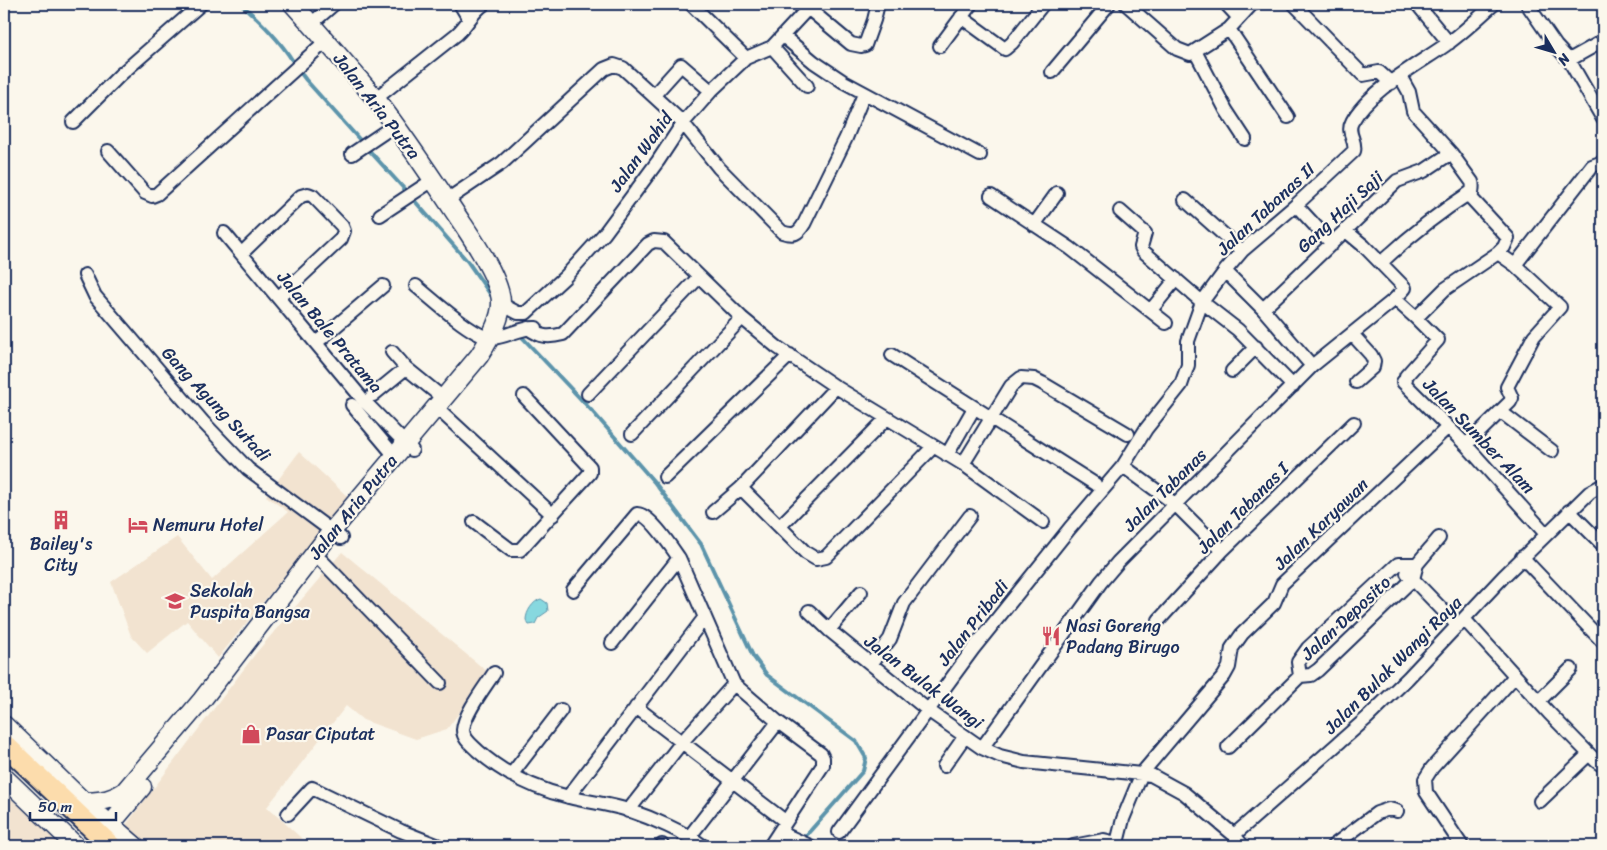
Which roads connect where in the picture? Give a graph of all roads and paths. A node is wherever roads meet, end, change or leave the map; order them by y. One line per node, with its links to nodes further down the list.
1 (201, 4): 42 (street)
2 (292, 4): 22 (main road, Jalan Aria Putra)
3 (334, 4): 22 (street)
4 (460, 4): 21 (street)
5 (484, 4): 21 (street)
6 (691, 4): 31 (street)
7 (878, 4): 18 (street)
8 (972, 4): 19 (street)
9 (1044, 4): 19 (street)
10 (1110, 4): 33 (street)
11 (1126, 4): 30 (street)
12 (1226, 4): 20 (street)
13 (1252, 4): 20 (street)
14 (1294, 4): 34 (street)
15 (1417, 4): 27 (street)
16 (1494, 4): 27 (street)
17 (1527, 4): 32 (street)
18 (811, 6): 24 (street, Jalan Wahid)
19 (961, 17): 28 (street)
20 (1239, 18): 23 (street)
21 (470, 19): 39 (street)
22 (311, 24): 25 (main road, Jalan Aria Putra)
23 (1229, 29): 30 (street); 40 (street)
24 (783, 36): 29 (street, Jalan Wahid); 37 (street)
25 (326, 41): 39 (main road, Jalan Aria Putra); 46 (street, Jalan Aria Putra)
26 (1603, 41): 32 (street)
27 (1449, 43): 34 (street)
28 (940, 46)
29 (772, 47): 31 (street, Jalan Wahid); 35 (street)
30 (1195, 51): 45 (street)
31 (746, 58): 36 (street, Jalan Wahid)
32 (1569, 60): 41 (street)
33 (1052, 72)
34 (1395, 79): 47 (street); 57 (street, Jalan Tabanas II)
35 (807, 86)
36 (711, 91): 38 (street); 43 (street, Jalan Wahid)
37 (864, 94): 43 (street); 49 (street)
38 (654, 95): 43 (street); 55 (street)
39 (375, 99): 44 (main road, Jalan Aria Putra)
40 (1288, 117)
41 (1603, 119)
42 (73, 122)
43 (683, 123): 78 (street, Jalan Wahid)
44 (395, 125): 48 (street); 51 (main road, Jalan Aria Putra)
45 (1246, 139)
46 (108, 151)
47 (1451, 153): 52 (street); 61 (street, Gang Haji Saji)
48 (352, 154)
49 (980, 155)
50 (1603, 162): 68 (street)
51 (433, 180): 55 (main road, Jalan Aria Putra); 59 (street)
52 (1471, 192): 66 (street); 67 (street)
53 (1057, 193): 60 (street)
54 (991, 196): 60 (street)
55 (447, 200): 78 (main road, Jalan Aria Putra)
56 (1185, 200): 64 (street)
57 (1296, 205): 63 (street); 64 (street, Jalan Tabanas II)
58 (1120, 212): 72 (street)
59 (380, 215)
60 (1034, 225): 80 (street)
61 (1346, 231): 63 (street, Gang Haji Saji); 76 (street, Jalan Tabanas)
62 (224, 233): 65 (street, Jalan Bale Pratama)
63 (1332, 244): 79 (street, Gang Haji Saji)
64 (1242, 251): 69 (street, Jalan Tabanas II)
65 (242, 253): 75 (street, Jalan Bale Pratama); 75 (street)
66 (1498, 253): 68 (street); 82 (street)
67 (1385, 259)
68 (1515, 265): 103 (street)
69 (1224, 271): 77 (street, Jalan Tabanas II); 79 (street)
70 (85, 275): 129 (street, Gang Agung Sutadi)
71 (699, 277): 81 (street); 85 (street); 97 (street)
72 (1176, 279): 77 (street); 80 (street)
73 (383, 286): 86 (street)
74 (416, 286): 85 (street)
75 (278, 298): 86 (street, Jalan Bale Pratama)
76 (1394, 299): 82 (street, Jalan Sumber Alam); 84 (street, Jalan Tabanas)
77 (1202, 302): 87 (street); 116 (street, Jalan Tabanas II)
78 (500, 308): 85 (main road, Jalan Aria Putra)
79 (1263, 309): 91 (street)
80 (1151, 310): 83 (street)
81 (742, 318): 89 (street); 108 (street)
82 (1416, 318): 107 (street, Jalan Sumber Alam)
83 (1166, 323)
84 (1352, 334): 91 (street, Jalan Tabanas); 94 (street)
85 (489, 339): 101 (main road, Jalan Aria Putra)
86 (316, 343): 112 (street, Jalan Bale Pratama)
87 (1256, 347): 93 (street); 95 (street)
88 (392, 352): 92 (street)
89 (790, 355): 96 (street); 117 (street)
90 (892, 355): 102 (street)
91 (1312, 366): 95 (street, Jalan Tabanas)
92 (406, 368): 98 (street); 101 (street)
93 (1232, 371)
94 (1356, 382)
95 (1293, 386): 121 (street, Jalan Tabanas)
96 (836, 388): 104 (street); 120 (street)
97 (588, 394)
98 (373, 396)
99 (524, 396): 124 (street)
100 (352, 405): 112 (street)
101 (441, 406): 112 (main road, Jalan Aria Putra); 124 (street)
102 (974, 408): 105 (street); 114 (street)
103 (1501, 412): 110 (street); 113 (street)
104 (887, 418): 111 (street); 128 (street)
105 (992, 418): 109 (street); 115 (street); 118 (street)
106 (1354, 423): 133 (street, Jalan Tabanas I)
107 (1448, 427): 110 (street, Jalan Sumber Alam); 172 (street, Jalan Karyawan)
108 (632, 434)
109 (1128, 434)
110 (1466, 445): 130 (street, Jalan Sumber Alam)
111 (933, 446): 114 (street); 128 (street)
112 (404, 449): 129 (main road, Jalan Aria Putra)
113 (1552, 451)
114 (947, 455): 115 (street)
115 (963, 464): 127 (street)
116 (1123, 466): 121 (street); 159 (street, Jalan Pribadi)
117 (665, 477)
118 (1095, 484)
119 (1603, 485): 122 (street, Jalan Bulak Wangi Raya)
120 (741, 488): 123 (street); 128 (street)
121 (1175, 504): 133 (street); 167 (street, Jalan Tabanas)
122 (1569, 511): 130 (street, Jalan Bulak Wangi Raya); 132 (street)
123 (713, 512)
124 (553, 515): 126 (street)
125 (970, 516): 149 (street)
126 (474, 522)
127 (1043, 522)
128 (780, 526)
129 (336, 534): 136 (main road, Jalan Aria Putra); 162 (main road, Jalan Aria Putra)
130 (1546, 534): 134 (street, Jalan Bulak Wangi Raya)
131 (1439, 538): 138 (street, Jalan Deposito)
132 (1603, 545)
133 (1222, 551): 144 (street, Jalan Tabanas I)
134 (1522, 557): 145 (street, Jalan Bulak Wangi Raya); 147 (street)
135 (680, 558): 140 (street); 143 (street); 148 (street)
136 (322, 561): 154 (street); 162 (main road, Jalan Aria Putra)
137 (1398, 564): 138 (street, Jalan Deposito); 139 (street, Jalan Deposito); 152 (street, Jalan Deposito)
138 (1418, 564): 139 (street, Jalan Deposito)
139 (1413, 579): 145 (street, Jalan Deposito); 152 (street, Jalan Deposito)
140 (573, 590)
141 (861, 592): 146 (street)
142 (809, 611): 146 (street, Jalan Bulak Wangi)
143 (705, 617): 155 (street); 157 (street)
144 (1158, 620)
145 (1461, 623): 153 (street, Jalan Deposito); 185 (street, Jalan Bulak Wangi Raya)
146 (829, 630): 149 (street, Jalan Bulak Wangi)
147 (1603, 642)
148 (612, 643)
149 (871, 664): 159 (street, Jalan Bulak Wangi)
150 (1571, 669): 156 (street)
151 (494, 673): 173 (street)
152 (1300, 676): 166 (street, Jalan Deposito)
153 (1516, 676): 156 (street, Jalan Deposito); 199 (street)
154 (440, 683)
155 (734, 684): 160 (street); 164 (street)
156 (1539, 701): 168 (street, Jalan Deposito)
157 (636, 707): 164 (street); 176 (street)
158 (561, 710): 173 (street)
159 (929, 711): 163 (street, Jalan Bulak Wangi); 184 (street, Jalan Pribadi)
160 (778, 722): 175 (street); 183 (street)
161 (4, 725): 178 (main road)
162 (183, 731): 178 (main road, Jalan Aria Putra); 182 (main road, Jalan Aria Putra)
163 (965, 736): 167 (street, Jalan Bulak Wangi); 170 (street)
164 (682, 742): 175 (street); 179 (street)
165 (4, 744): 190 (highway)
166 (1228, 747)
167 (982, 748): 172 (street, Jalan Bulak Wangi)
168 (1589, 754): 171 (street, Jalan Deposito); 177 (street)
169 (4, 760): 189 (highway)
170 (944, 766)
171 (1603, 766)
172 (1142, 773): 185 (street, Jalan Bulak Wangi); 187 (street, Jalan Karyawan)
173 (511, 775): 176 (street)
174 (4, 778): 188 (main road)
175 (732, 781): 183 (street); 186 (street)
176 (568, 797): 179 (street)
177 (1540, 801)
178 (84, 802): 182 (main road)
179 (628, 810): 186 (street)
180 (1396, 811): 198 (street)
181 (288, 814): 192 (street)
182 (110, 825): 191 (main road)
183 (782, 826): 194 (street); 195 (street)
184 (839, 832)
185 (1234, 835): 197 (street, Jalan Bulak Wangi)
186 (690, 836): 193 (street)
187 (1119, 844): 196 (street)
188 (76, 846)
189 (92, 846)
190 (111, 846)
191 (134, 846)
192 (439, 846)
193 (704, 846)
194 (770, 846)
195 (810, 846)
196 (1073, 846)
197 (1243, 846)
198 (1333, 846)
199 (1462, 846)

